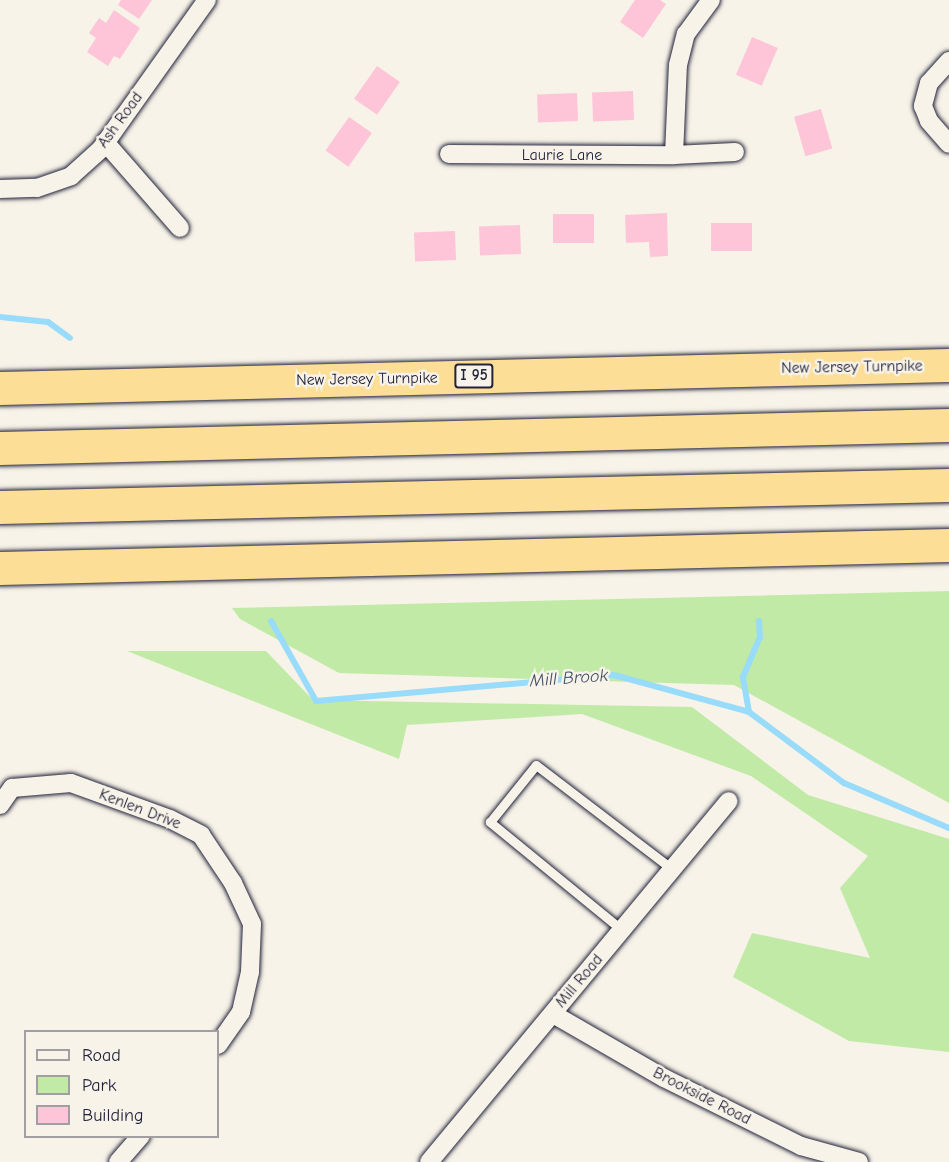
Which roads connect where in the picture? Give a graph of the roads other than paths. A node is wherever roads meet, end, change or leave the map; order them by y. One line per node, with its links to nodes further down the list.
1 (207, 0): 4 (street, Ash Road)
2 (711, 0): 8 (street)
3 (949, 60): 5 (street)
4 (105, 142): 9 (street, Ash Road); 10 (street)
5 (949, 144)
6 (735, 152): 8 (street, Laurie Lane)
7 (449, 154): 8 (street, Laurie Lane)
8 (674, 155)
9 (0, 189)
10 (180, 228)
11 (949, 365): 12 (highway, New Jersey Turnpike / I 95)
12 (0, 388)
13 (949, 425): 14 (highway)
14 (0, 448)
15 (949, 485): 16 (highway)
16 (0, 507)
17 (949, 545): 18 (highway)
18 (0, 568)
19 (729, 801): 21 (street, Mill Road)
20 (0, 804): 24 (street, Kenlen Drive)
21 (672, 869): 22 (street, Mill Road); 22 (lane)
22 (622, 930): 23 (street, Mill Road)
23 (553, 1014): 26 (street, Mill Road); 28 (street, Brookside Road)
24 (219, 1044)
25 (140, 1138): 27 (street)
26 (434, 1160)
27 (118, 1162)
28 (859, 1162)

